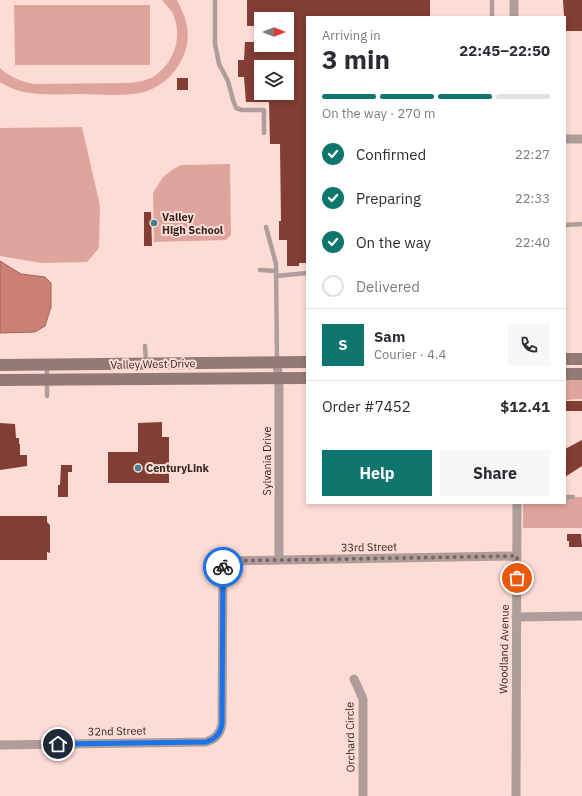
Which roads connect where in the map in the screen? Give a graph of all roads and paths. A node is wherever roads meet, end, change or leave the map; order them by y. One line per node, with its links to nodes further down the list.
1 (215, 0): 6 (lane)
2 (492, 0): 4 (lane)
3 (514, 0): 5 (street)
4 (492, 16)
5 (514, 16)
6 (264, 133)
7 (566, 139): 8 (street)
8 (582, 139)
9 (582, 224): 10 (lane)
10 (566, 225)
11 (266, 227): 13 (lane)
12 (260, 270): 13 (lane)
13 (276, 273): 14 (lane); 19 (lane)
14 (306, 273)
15 (145, 346): 20 (lane)
16 (566, 359): 17 (main road)
17 (582, 359)
18 (306, 362): 19 (main road, Valley West Drive)
19 (277, 363): 20 (main road, Valley West Drive); 25 (street, Sylvania Drive)
20 (146, 364): 22 (main road, Valley West Drive)
21 (0, 365): 22 (main road, Valley West Drive)
22 (47, 366): 28 (lane)
23 (566, 374): 24 (main road)
24 (582, 374)
25 (279, 378): 26 (main road, Valley West Drive); 28 (main road, Valley West Drive); 36 (street, Sylvania Drive)
26 (306, 378)
27 (0, 380): 28 (main road, Valley West Drive)
28 (47, 381): 29 (lane)
29 (47, 396)
30 (566, 497): 31 (lane)
31 (572, 497)
32 (517, 504): 35 (street, Woodland Avenue)
33 (582, 517): 34 (path)
34 (526, 519)
35 (517, 556): 36 (street, 33rd Street); 38 (street, Woodland Avenue)
36 (279, 560): 40 (street, 33rd Street)
37 (582, 616): 38 (street)
38 (516, 617): 43 (street, Woodland Avenue)
39 (354, 679): 42 (street, Orchard Circle)
40 (222, 723): 41 (street, 32nd Street)
41 (0, 745)
42 (363, 796)
43 (516, 796)

